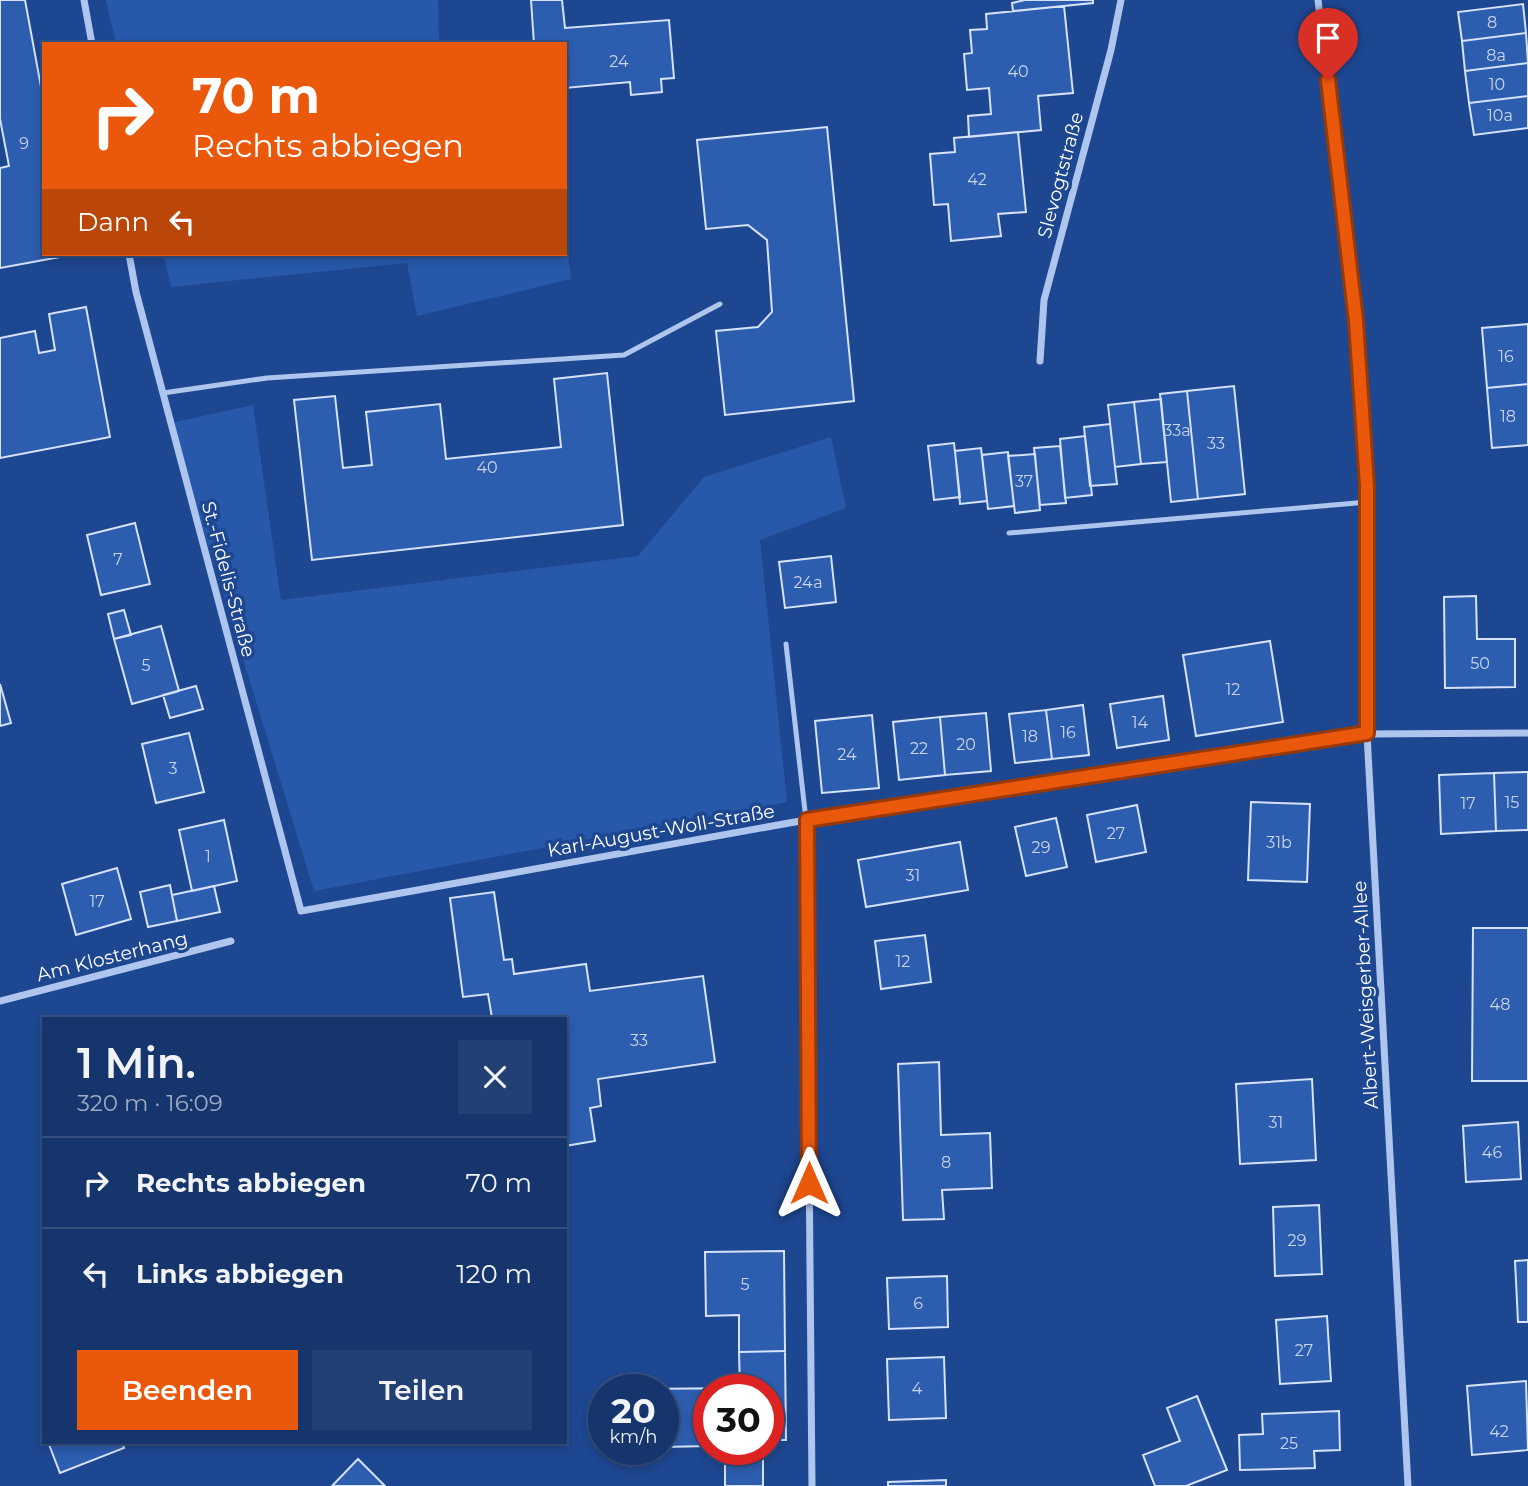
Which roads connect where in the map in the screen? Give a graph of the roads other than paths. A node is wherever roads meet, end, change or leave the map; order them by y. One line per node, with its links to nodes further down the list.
1 (84, 0): 4 (street)
2 (1121, 0): 7 (street, Slevogtstraße)
3 (1318, 0): 9 (street, Albert-Weisgerber-Allee)
4 (92, 42)
5 (129, 256): 8 (street, St.-Fidelis-Straße)
6 (720, 304): 8 (lane)
7 (1040, 361)
8 (163, 393): 15 (street, St.-Fidelis-Straße)
9 (1368, 502): 10 (lane); 12 (street, Albert-Weisgerber-Allee)
10 (1009, 533)
11 (786, 644): 14 (lane)
12 (1367, 733): 13 (street, Karl-August-Woll-Straße); 14 (street, Karl-August-Woll-Straße); 19 (street, Albert-Weisgerber-Allee)
13 (1528, 733)
14 (807, 820): 15 (street, Karl-August-Woll-Straße); 18 (street)
15 (301, 911)
16 (231, 942): 17 (street, Am Klosterhang)
17 (0, 1001)
18 (812, 1486)
19 (1408, 1486)

